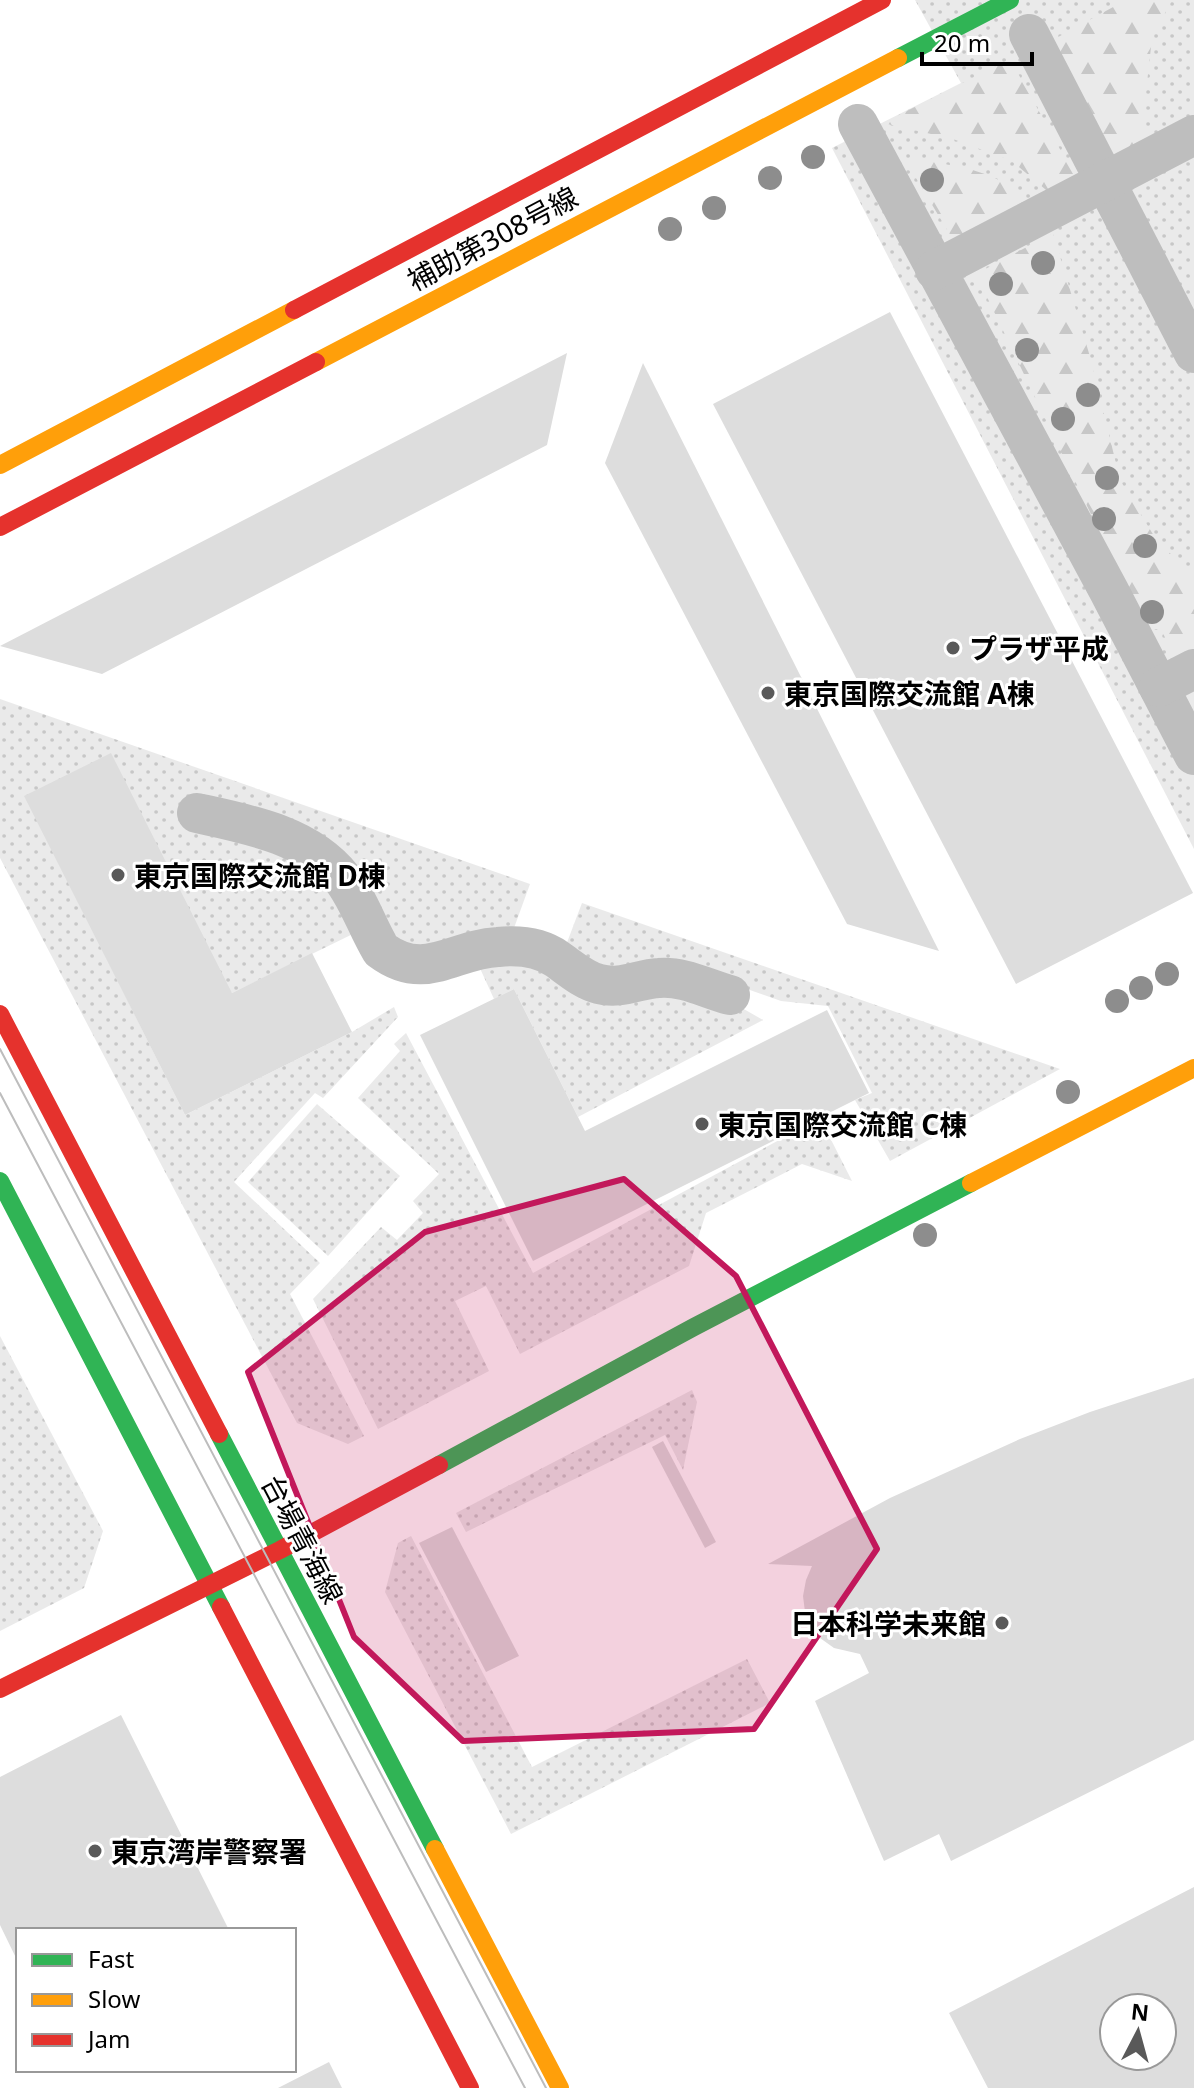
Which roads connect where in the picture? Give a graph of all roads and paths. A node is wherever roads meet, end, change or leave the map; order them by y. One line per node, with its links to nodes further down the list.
1 (882, 0): 9 (street, 補助第308号線)
2 (1010, 0): 10 (street, 補助第308号線)
3 (1029, 34): 6 (street)
4 (858, 124): 7 (street)
5 (1194, 135): 6 (street)
6 (1105, 181): 7 (street); 8 (street)
7 (935, 270): 12 (street)
8 (1194, 353)
9 (0, 465)
10 (0, 527)
11 (1194, 669): 12 (street)
12 (1159, 687): 13 (street)
13 (1194, 755)
14 (197, 813): 15 (street)
15 (730, 995)
16 (0, 1014): 19 (street, 台場青海線)
17 (1194, 1068): 19 (street)
18 (0, 1181): 20 (street)
19 (280, 1550): 20 (street); 23 (street, 台場青海線)
20 (209, 1585): 21 (street); 22 (street)
21 (0, 1689)
22 (470, 2088)
23 (560, 2088)

